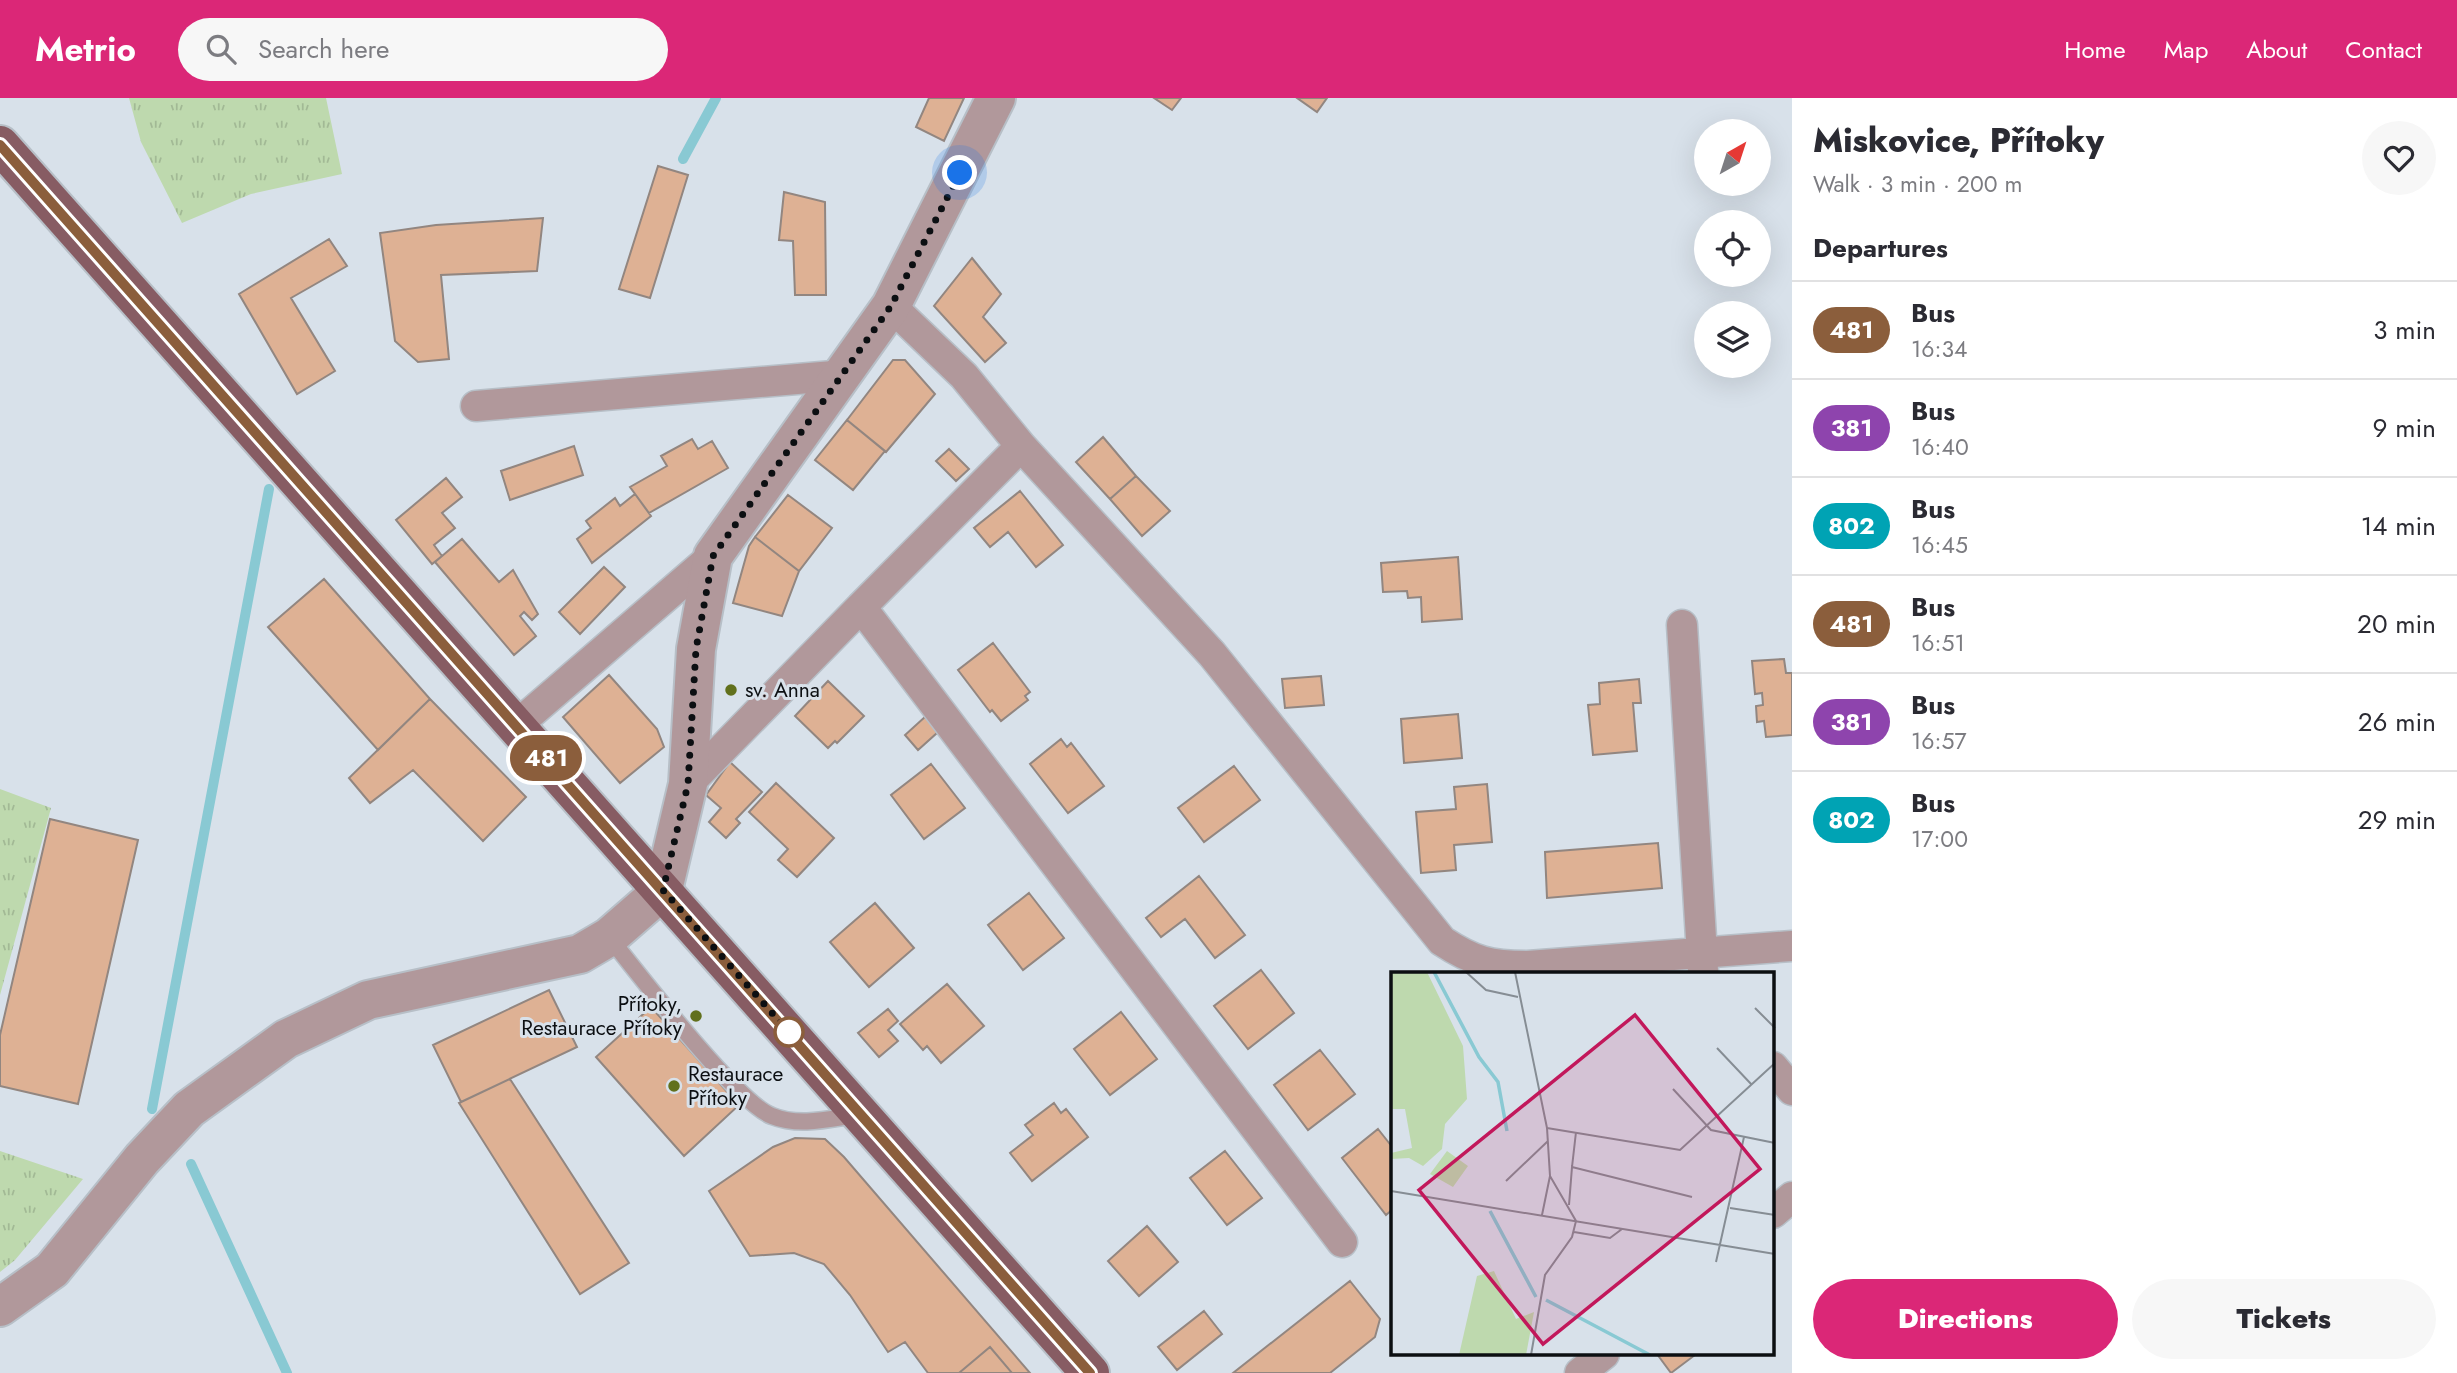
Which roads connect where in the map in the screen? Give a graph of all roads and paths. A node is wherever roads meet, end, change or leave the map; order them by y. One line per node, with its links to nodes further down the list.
1 (996, 98): 3 (street)
2 (0, 145): 10 (main road)
3 (891, 306): 4 (street); 6 (street)
4 (845, 375): 5 (street); 7 (street)
5 (476, 406)
6 (1021, 446): 8 (street); 15 (street)
7 (713, 556): 10 (street); 11 (street)
8 (861, 607): 11 (street); 21 (street)
9 (1682, 625): 15 (street)
10 (517, 725): 12 (main road)
11 (688, 784): 12 (street)
12 (663, 890): 13 (street); 18 (main road)
13 (609, 937): 18 (lane); 22 (street)
14 (1792, 946): 15 (street)
15 (1702, 964)
16 (1774, 1068): 17 (street)
17 (1792, 1090)
18 (861, 1114): 24 (main road)
19 (1792, 1197): 20 (street)
20 (1774, 1212)
21 (1342, 1242)
22 (0, 1307)
23 (1601, 1356): 25 (street)
24 (1090, 1373)
25 (1580, 1373)

